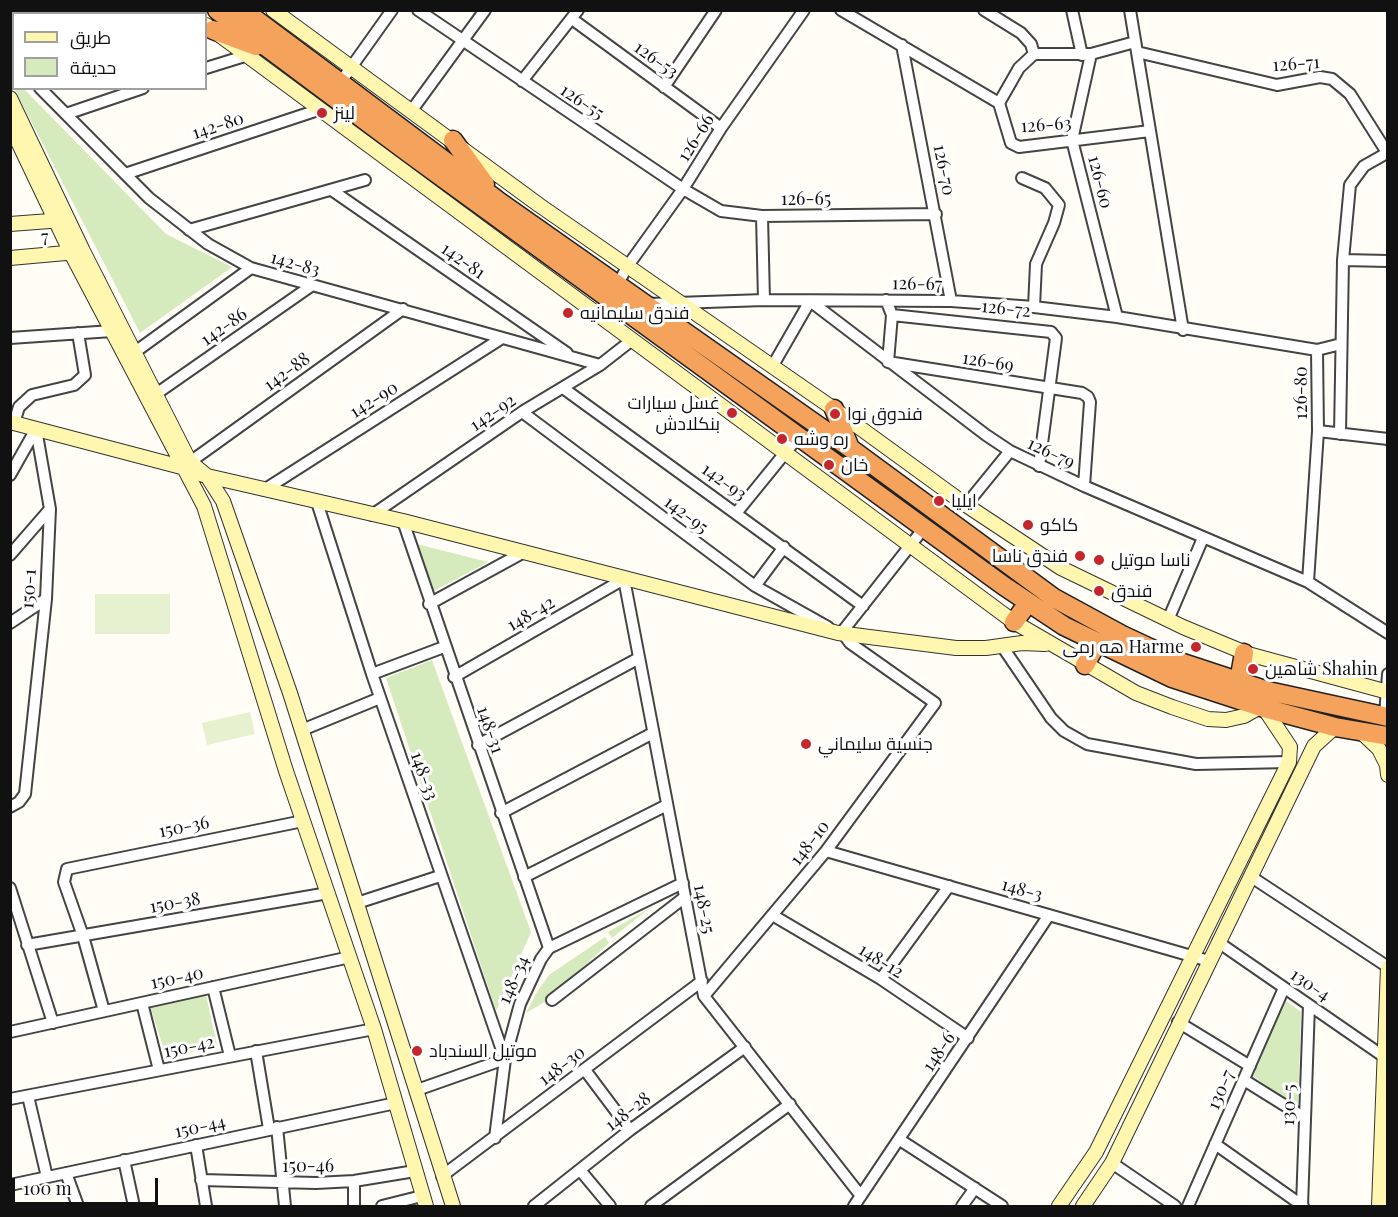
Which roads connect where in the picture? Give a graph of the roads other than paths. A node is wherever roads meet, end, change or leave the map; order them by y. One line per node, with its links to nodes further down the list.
1 (218, 10): 18 (highway)
2 (273, 10): 23 (main road)
3 (392, 10): 23 (street)
4 (418, 10): 15 (street, 126-55)
5 (485, 10): 15 (street)
6 (716, 10): 26 (street)
7 (804, 10): 35 (street, 126-66)
8 (841, 10): 16 (street)
9 (984, 10): 19 (street)
10 (1072, 10): 21 (street)
11 (1130, 10): 17 (street)
12 (246, 12): 25 (highway)
13 (575, 15): 24 (street); 26 (street, 126-53)
14 (209, 27): 18 (highway); 20 (main road)
15 (464, 41): 24 (street, 126-55); 32 (street)
16 (902, 45): 30 (street); 47 (street, 126-70)
17 (1136, 47): 21 (street); 36 (street); 39 (street, 126-71)
18 (275, 53): 40 (highway)
19 (1034, 54): 21 (street); 30 (street, 126-63)
20 (248, 55): 22 (street); 31 (main road)
21 (1087, 55): 38 (street, 126-60)
22 (207, 68)
23 (351, 68): 25 (street); 32 (main road)
24 (522, 81): 44 (street, 126-55)
25 (340, 83): 46 (highway)
26 (664, 87): 35 (street, 126-53)
27 (41, 90): 33 (street, 142-83)
28 (137, 90): 33 (street)
29 (10, 98): 49 (main road)
30 (999, 103): 38 (street, 126-63)
31 (321, 109): 40 (main road); 41 (street, 142-80)
32 (412, 110): 37 (main road)
33 (66, 114): 41 (street, 142-83)
34 (10, 125): 49 (main road)
35 (721, 128): 44 (street, 126-66)
36 (1150, 132): 38 (street, 126-63); 70 (street)
37 (453, 140): 46 (highway); 56 (main road)
38 (1072, 140): 69 (street, 126-60)
39 (1387, 153): 54 (street)
40 (404, 161): 75 (main road); 92 (highway)
41 (125, 174): 51 (street, 142-83)
42 (1022, 178): 66 (street)
43 (365, 180): 45 (street)
44 (683, 189): 48 (street, 126-65); 56 (street, 126-66)
45 (333, 191): 51 (street); 79 (street, 142-81)
46 (497, 200): 58 (highway)
47 (936, 214): 48 (street, 126-65); 63 (street, 126-70)
48 (762, 216): 60 (street)
49 (62, 220): 50 (main road); 52 (main road)
50 (10, 224)
51 (189, 230): 57 (street, 142-83)
52 (77, 252): 53 (main road, 7); 71 (main road); 78 (main road)
53 (10, 258)
54 (1343, 260): 55 (street); 76 (street)
55 (1388, 261)
56 (627, 267): 58 (street, 126-66); 64 (main road)
57 (251, 268): 59 (street, 142-83); 78 (street)
58 (618, 284): 65 (highway)
59 (311, 286): 67 (street, 142-83); 85 (street, 142-86)
60 (764, 300): 62 (street, 126-67); 64 (street, 126-67)
61 (886, 300): 62 (street, 126-67); 63 (street, 126-67); 68 (street)
62 (810, 301): 80 (street, 126-79); 82 (street)
63 (951, 302): 66 (street, 126-67)
64 (680, 303): 65 (street, 126-67); 82 (main road)
65 (647, 304): 94 (highway)
66 (1034, 307): 69 (street, 126-67)
67 (403, 309): 74 (street, 142-83); 97 (street, 142-88)
68 (892, 315): 80 (street); 84 (street, 126-72)
69 (1117, 317): 70 (street, 126-67)
70 (1183, 330): 77 (street, 126-67)
71 (112, 331): 72 (street); 97 (main road)
72 (78, 333): 73 (street); 88 (street)
73 (10, 338)
74 (502, 338): 79 (street, 142-83); 102 (street, 142-90)
75 (632, 340): 81 (street, 142-92); 96 (main road)
76 (1341, 344): 77 (street, 126-80); 91 (street)
77 (1317, 350): 90 (street, 126-80)
78 (135, 352): 85 (main road)
79 (574, 358): 81 (street, 142-83)
80 (888, 362): 84 (street, 126-69); 95 (street, 126-79)
81 (600, 365): 83 (street, 142-92)
82 (772, 367): 86 (main road)
83 (563, 388): 87 (street, 142-92); 106 (street, 142-93)
84 (1051, 389): 98 (street, 126-72); 101 (street, 126-69)
85 (156, 394): 97 (main road)
86 (834, 409): 94 (highway); 104 (main road)
87 (522, 412): 107 (street, 142-92); 118 (street, 142-95)
88 (12, 422): 89 (main road)
89 (36, 429): 97 (main road); 99 (street); 105 (street, 150-1)
90 (1318, 431): 91 (street); 117 (street, 126-80)
91 (1340, 434): 93 (street)
92 (798, 437): 96 (street); 109 (highway)
93 (1388, 439)
94 (849, 448): 116 (highway)
95 (1010, 451): 98 (street, 126-79); 104 (street)
96 (784, 454): 106 (street); 111 (main road)
97 (186, 464): 100 (main road); 157 (main road)
98 (1039, 466): 101 (street, 126-79)
99 (10, 476)
100 (207, 476): 102 (main road); 147 (main road)
101 (1084, 486): 110 (street, 126-79)
102 (264, 490): 103 (main road)
103 (317, 502): 107 (main road); 137 (street, 148-33)
104 (966, 505): 125 (main road)
105 (50, 509): 114 (street); 120 (street, 150-1)
106 (737, 512): 112 (street, 142-93)
107 (372, 515): 108 (main road)
108 (403, 521): 113 (main road); 122 (street, 148-31)
109 (924, 528): 111 (street); 121 (highway)
110 (1203, 538): 117 (street, 126-79); 125 (street)
111 (910, 546): 123 (street); 126 (main road)
112 (784, 547): 118 (street); 123 (street, 142-93)
113 (524, 552): 115 (main road); 122 (street)
114 (10, 555)
115 (624, 579): 128 (main road); 135 (street, 148-25); 139 (street, 148-42)
116 (1031, 582): 119 (highway); 121 (highway)
117 (1308, 582): 129 (street, 126-79)
118 (755, 586): 128 (street, 142-95)
119 (1054, 598): 124 (highway); 140 (highway)
120 (46, 599): 127 (street); 155 (street, 150-1)
121 (1024, 601): 124 (highway); 126 (highway)
122 (429, 604): 132 (street, 148-31)
123 (863, 606): 128 (street)
124 (1044, 614): 130 (highway)
125 (1168, 620): 134 (main road)
126 (1014, 622): 133 (main road)
127 (10, 623)
128 (840, 632): 131 (main road); 143 (street, 142-95)
129 (1388, 633)
130 (1097, 643): 136 (highway); 144 (highway)
131 (1002, 646): 133 (main road); 152 (street)
132 (444, 647): 137 (street); 139 (street, 148-31)
133 (1053, 647): 136 (main road)
134 (1244, 653): 140 (highway); 141 (main road)
135 (639, 658): 149 (street, 148-25); 151 (street)
136 (1085, 665): 144 (main road)
137 (372, 674): 142 (street, 148-33)
138 (1388, 674): 141 (street)
139 (454, 677): 151 (street, 148-31)
140 (1239, 681): 145 (highway)
141 (1387, 692): 145 (street)
142 (380, 698): 147 (street); 159 (street, 148-33)
143 (935, 703): 158 (street, 148-10)
144 (1262, 708): 146 (highway); 152 (main road)
145 (1386, 716)
146 (1335, 727): 148 (highway); 160 (main road)
147 (302, 730): 167 (main road)
148 (1359, 731): 150 (highway); 153 (main road)
149 (653, 733): 154 (street, 148-25); 156 (street)
150 (1388, 736)
151 (478, 745): 156 (street, 148-31)
152 (1289, 762): 174 (main road)
153 (1388, 775)
154 (667, 805): 161 (street); 162 (street, 148-25)
155 (10, 807)
156 (501, 813): 161 (street, 148-31)
157 (303, 821): 165 (main road); 170 (street, 150-36)
158 (826, 851): 163 (street, 148-3); 169 (street, 148-10)
159 (441, 876): 167 (street); 196 (street, 148-33)
160 (1250, 876): 171 (main road); 177 (street)
161 (524, 877): 173 (street, 148-31)
162 (683, 883): 166 (street, 148-25); 173 (street, 148-34)
163 (949, 886): 168 (street, 148-3); 178 (street)
164 (10, 888): 172 (street)
165 (328, 893): 170 (street, 150-38); 175 (main road)
166 (685, 897): 179 (street, 148-25); 183 (street)
167 (357, 903): 201 (main road)
168 (1049, 915): 174 (street, 148-3); 191 (street, 148-6)
169 (774, 916): 178 (street, 148-12); 182 (street, 148-10)
170 (83, 936): 172 (street, 150-38); 186 (street)
171 (1218, 942): 176 (main road); 181 (street, 130-4)
172 (27, 945): 188 (street)
173 (549, 948): 196 (street, 148-34)
174 (1193, 956): 176 (street, 148-3); 241 (main road)
175 (350, 957): 180 (street, 150-40); 189 (main road)
176 (1209, 961): 187 (main road)
177 (1388, 967): 195 (main road)
178 (881, 979): 191 (street, 148-12)
179 (702, 981): 182 (street, 148-25); 199 (street, 148-30)
180 (213, 987): 184 (street, 150-40); 194 (street)
181 (1284, 988): 185 (street, 130-4); 197 (street, 130-7)
182 (704, 996): 192 (street)
183 (552, 1000)
184 (142, 1003): 186 (street, 150-40); 198 (street)
185 (1309, 1005): 195 (street, 130-4); 206 (street, 130-5)
186 (104, 1011): 188 (street, 150-40)
187 (1178, 1022): 197 (street); 215 (main road)
188 (53, 1023): 190 (street, 150-40)
189 (374, 1029): 193 (street, 150-42); 204 (main road)
190 (10, 1032)
191 (968, 1038): 211 (street, 148-6)
192 (745, 1047): 205 (street); 208 (street, 148-28)
193 (256, 1051): 194 (street, 150-42); 207 (street)
194 (230, 1056): 198 (street, 150-42)
195 (1383, 1056): 209 (main road)
196 (505, 1059): 201 (street); 210 (street, 148-34)
197 (1250, 1065): 200 (street, 130-7)
198 (159, 1070): 202 (street, 150-42)
199 (585, 1070): 208 (street); 210 (street, 148-30)
200 (1244, 1080): 206 (street); 212 (street, 130-7)
201 (417, 1090): 219 (main road)
202 (28, 1096): 203 (street, 150-42); 220 (street)
203 (10, 1100)
204 (396, 1103): 207 (street, 150-44); 217 (main road)
205 (790, 1104): 226 (street); 237 (street)
206 (1305, 1118): 245 (street, 130-5)
207 (273, 1128): 213 (street, 150-44); 223 (street)
208 (630, 1131): 216 (street, 148-28)
209 (1384, 1132): 246 (main road)
210 (495, 1138): 219 (street, 148-30)
211 (900, 1140): 225 (street); 226 (street, 148-6)
212 (1215, 1144): 244 (street, 130-7); 245 (street)
213 (196, 1145): 214 (street, 150-44); 221 (street)
214 (124, 1160): 218 (street, 150-44); 229 (street)
215 (1112, 1163): 242 (main road); 243 (street)
216 (580, 1170): 235 (street, 148-28); 236 (street)
217 (415, 1172): 222 (street, 150-46); 227 (main road)
218 (66, 1173): 220 (street, 150-44); 228 (street)
219 (442, 1176): 234 (main road)
220 (47, 1177): 224 (street, 150-44)
221 (201, 1180): 223 (street, 150-46); 230 (street)
222 (354, 1181): 223 (street, 150-46); 232 (street)
223 (283, 1183): 231 (street)
224 (10, 1185)
225 (975, 1188): 239 (street); 240 (street)
226 (861, 1196): 238 (street, 148-6)
227 (424, 1201): 233 (street)
228 (78, 1206)
229 (134, 1206)
230 (206, 1206)
231 (285, 1206)
232 (354, 1206)
233 (389, 1206)
234 (453, 1206)
235 (534, 1206)
236 (610, 1206)
237 (651, 1206)
238 (854, 1206)
239 (962, 1206)
240 (1002, 1206)
241 (1059, 1206)
242 (1083, 1206)
243 (1173, 1206)
244 (1188, 1206)
245 (1302, 1206)
246 (1379, 1206)

